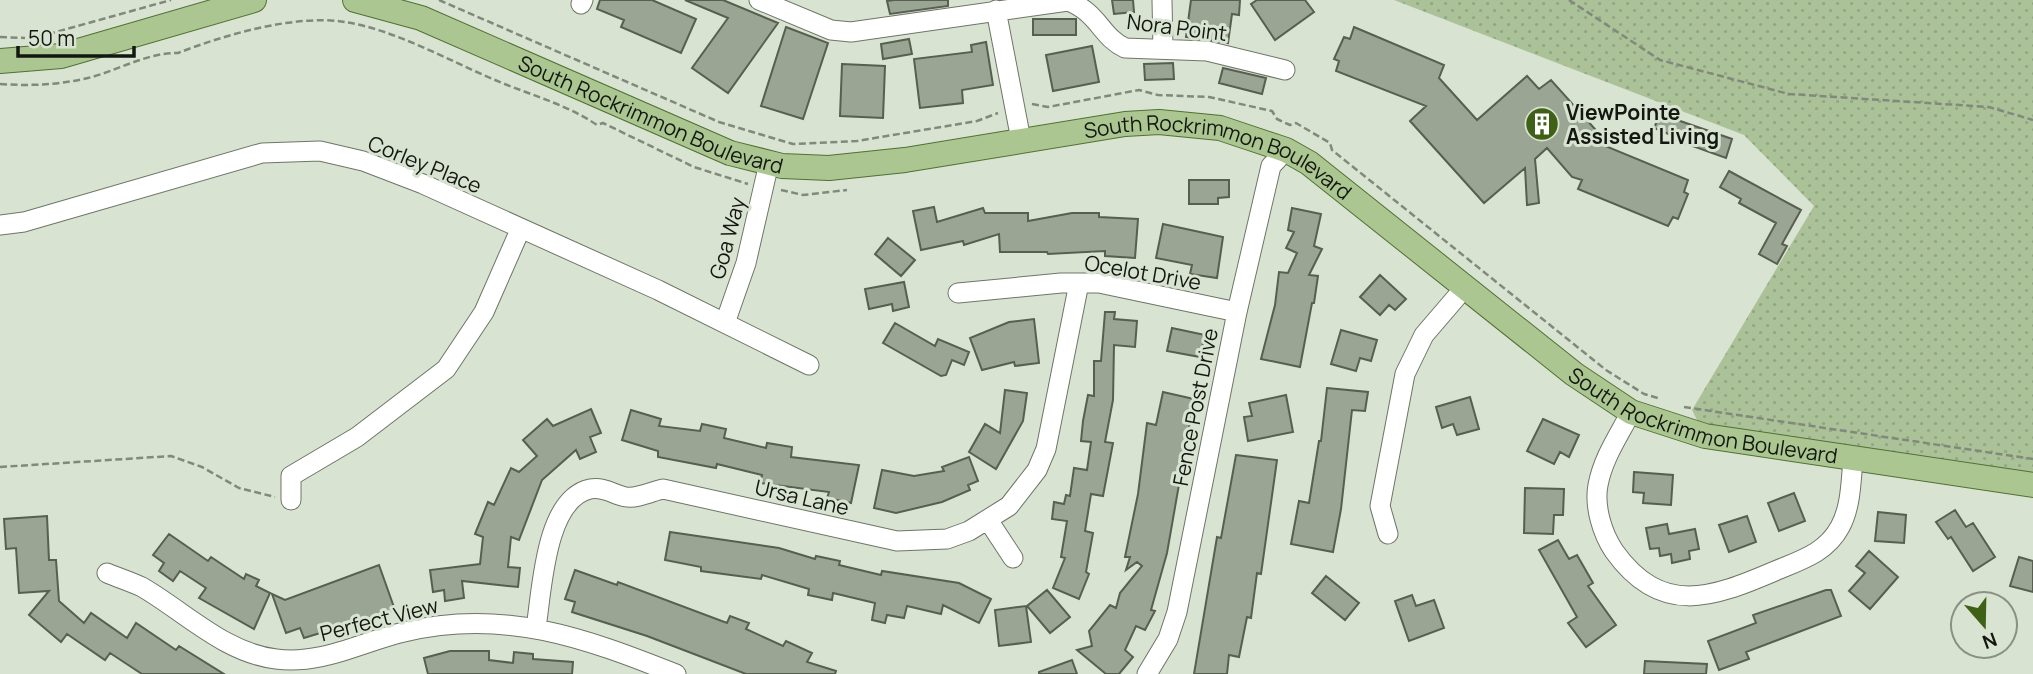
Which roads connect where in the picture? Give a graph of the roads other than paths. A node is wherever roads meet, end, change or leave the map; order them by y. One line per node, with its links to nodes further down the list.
1 (254, 0): 8 (main road)
2 (355, 0): 12 (main road, South Rockrimmon Boulevard)
3 (759, 0): 5 (street, Nora Point)
4 (1162, 0): 7 (street)
5 (784, 5): 6 (street, Nora Point)
6 (986, 7): 7 (street, Nora Point); 10 (street)
7 (1163, 49): 9 (street, Nora Point)
8 (0, 61)
9 (1285, 69)
10 (1021, 140): 11 (main road, South Rockrimmon Boulevard); 12 (main road, South Rockrimmon Boulevard)
11 (1286, 150): 16 (main road, South Rockrimmon Boulevard); 18 (street, Fence Post Drive)
12 (766, 175): 19 (street, Goa Way)
13 (0, 225): 14 (street, Corley Place)
14 (520, 230): 19 (street, Corley Place); 24 (street)
15 (1080, 283): 17 (street, Ocelot Drive); 18 (street, Ocelot Drive); 25 (street, Ursa Lane)
16 (1466, 286): 21 (main road, South Rockrimmon Boulevard); 26 (street)
17 (958, 293)
18 (1237, 313): 31 (street, Fence Post Drive)
19 (725, 323): 20 (street, Corley Place)
20 (809, 365)
21 (1631, 412): 22 (main road, South Rockrimmon Boulevard); 22 (street)
22 (1853, 459): 23 (main road, South Rockrimmon Boulevard)
23 (2033, 485)
24 (291, 500)
25 (988, 520): 27 (street); 29 (street, Ursa Lane)
26 (1388, 534)
27 (1013, 558)
28 (107, 573): 29 (street, Perfect View)
29 (536, 628): 30 (street, Perfect View)
30 (676, 674)
31 (1147, 674)

